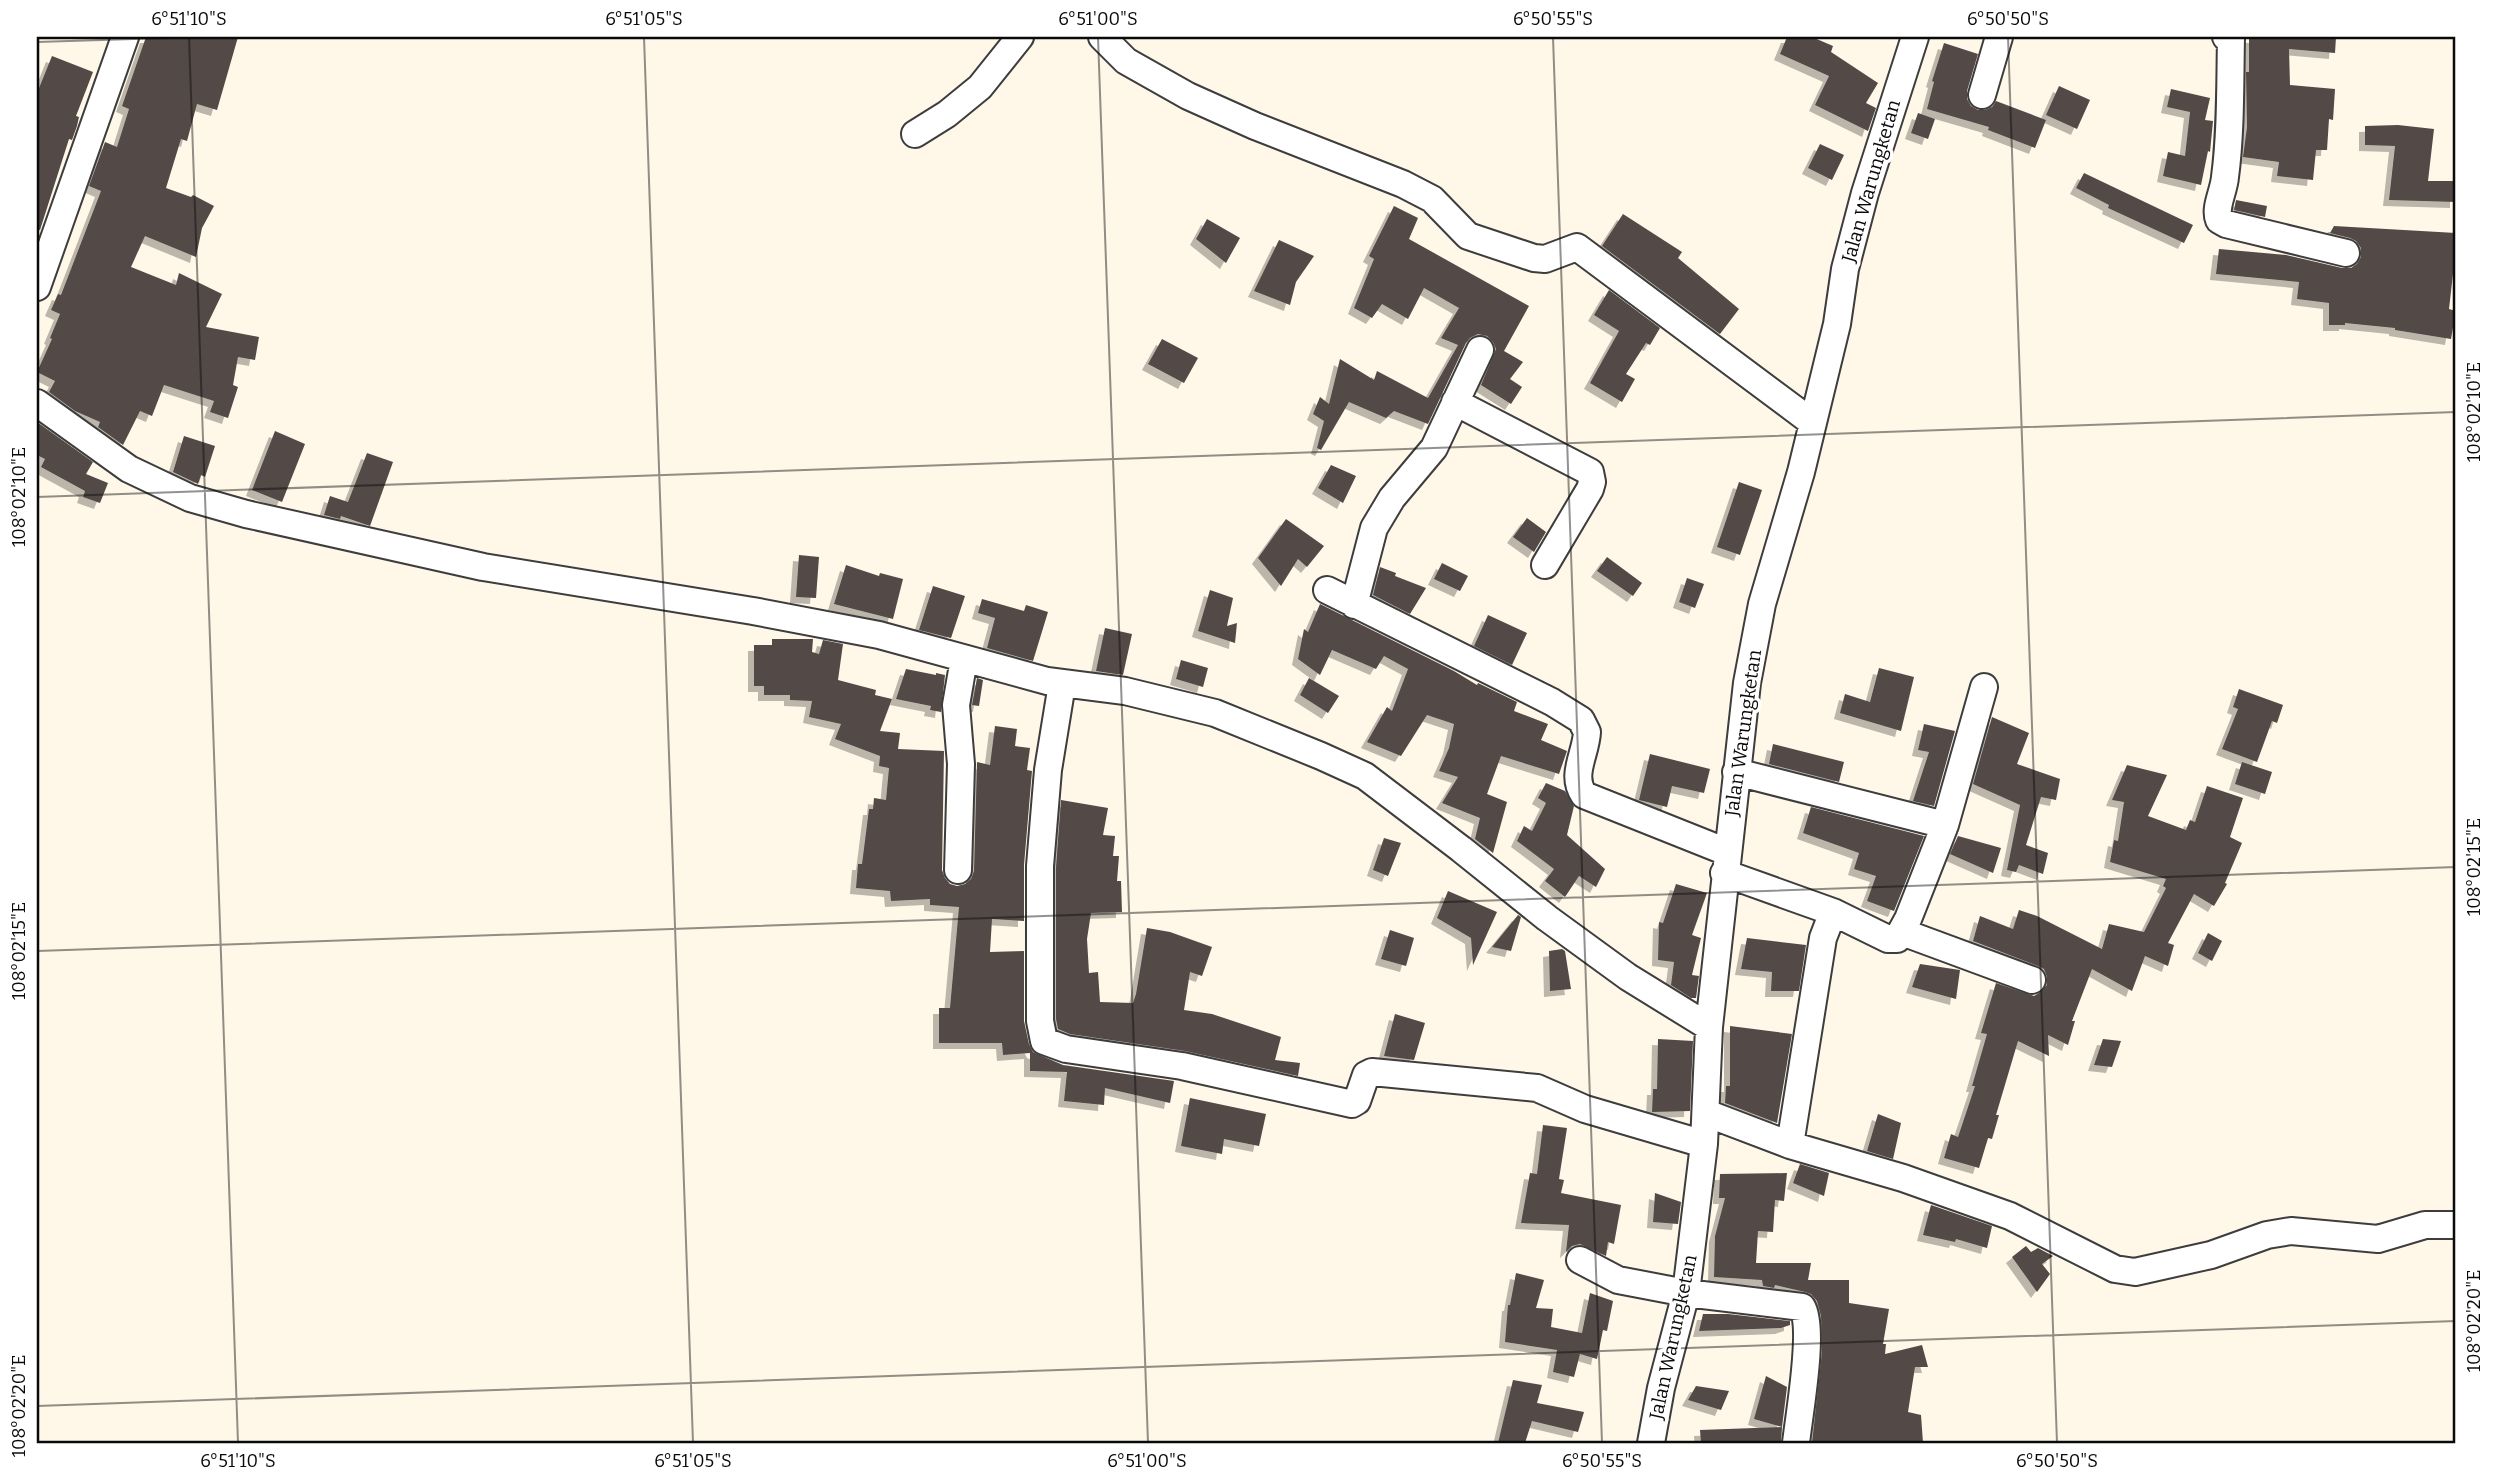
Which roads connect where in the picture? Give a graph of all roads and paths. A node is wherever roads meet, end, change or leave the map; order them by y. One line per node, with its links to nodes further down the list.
1 (125, 37): 10 (street)
2 (1020, 37): 8 (street)
3 (1102, 37): 14 (street)
4 (1914, 37): 14 (street, Jalan Warungketan)
5 (1999, 37): 7 (street)
6 (2230, 37): 9 (street)
7 (1982, 95)
8 (915, 134)
9 (2346, 253)
10 (37, 287)
11 (1480, 350): 12 (street)
12 (1455, 402): 15 (street); 17 (street)
13 (37, 403): 18 (street)
14 (1813, 423): 21 (street, Jalan Warungketan)
15 (1545, 565)
16 (1327, 590): 17 (street)
17 (1354, 605): 23 (street)
18 (964, 659): 19 (street); 24 (street)
19 (1062, 684): 28 (street); 30 (street)
20 (1984, 687): 22 (street)
21 (1736, 772): 22 (street); 23 (street, Jalan Warungketan)
22 (1945, 825): 26 (street)
23 (1726, 862): 25 (street); 28 (street, Jalan Warungketan)
24 (958, 870)
25 (1833, 912): 26 (street); 31 (street)
26 (1902, 932): 27 (street)
27 (2032, 980)
28 (1709, 1027): 29 (street, Jalan Warungketan)
29 (1706, 1114): 30 (street, Jalan Warungketan); 31 (street)
30 (1704, 1144): 34 (street, Jalan Warungketan)
31 (1790, 1144): 32 (street)
32 (2456, 1225)
33 (1580, 1260): 34 (street)
34 (1686, 1293): 35 (street, Jalan Warungketan); 36 (street)
35 (1651, 1443)
36 (1796, 1443)

